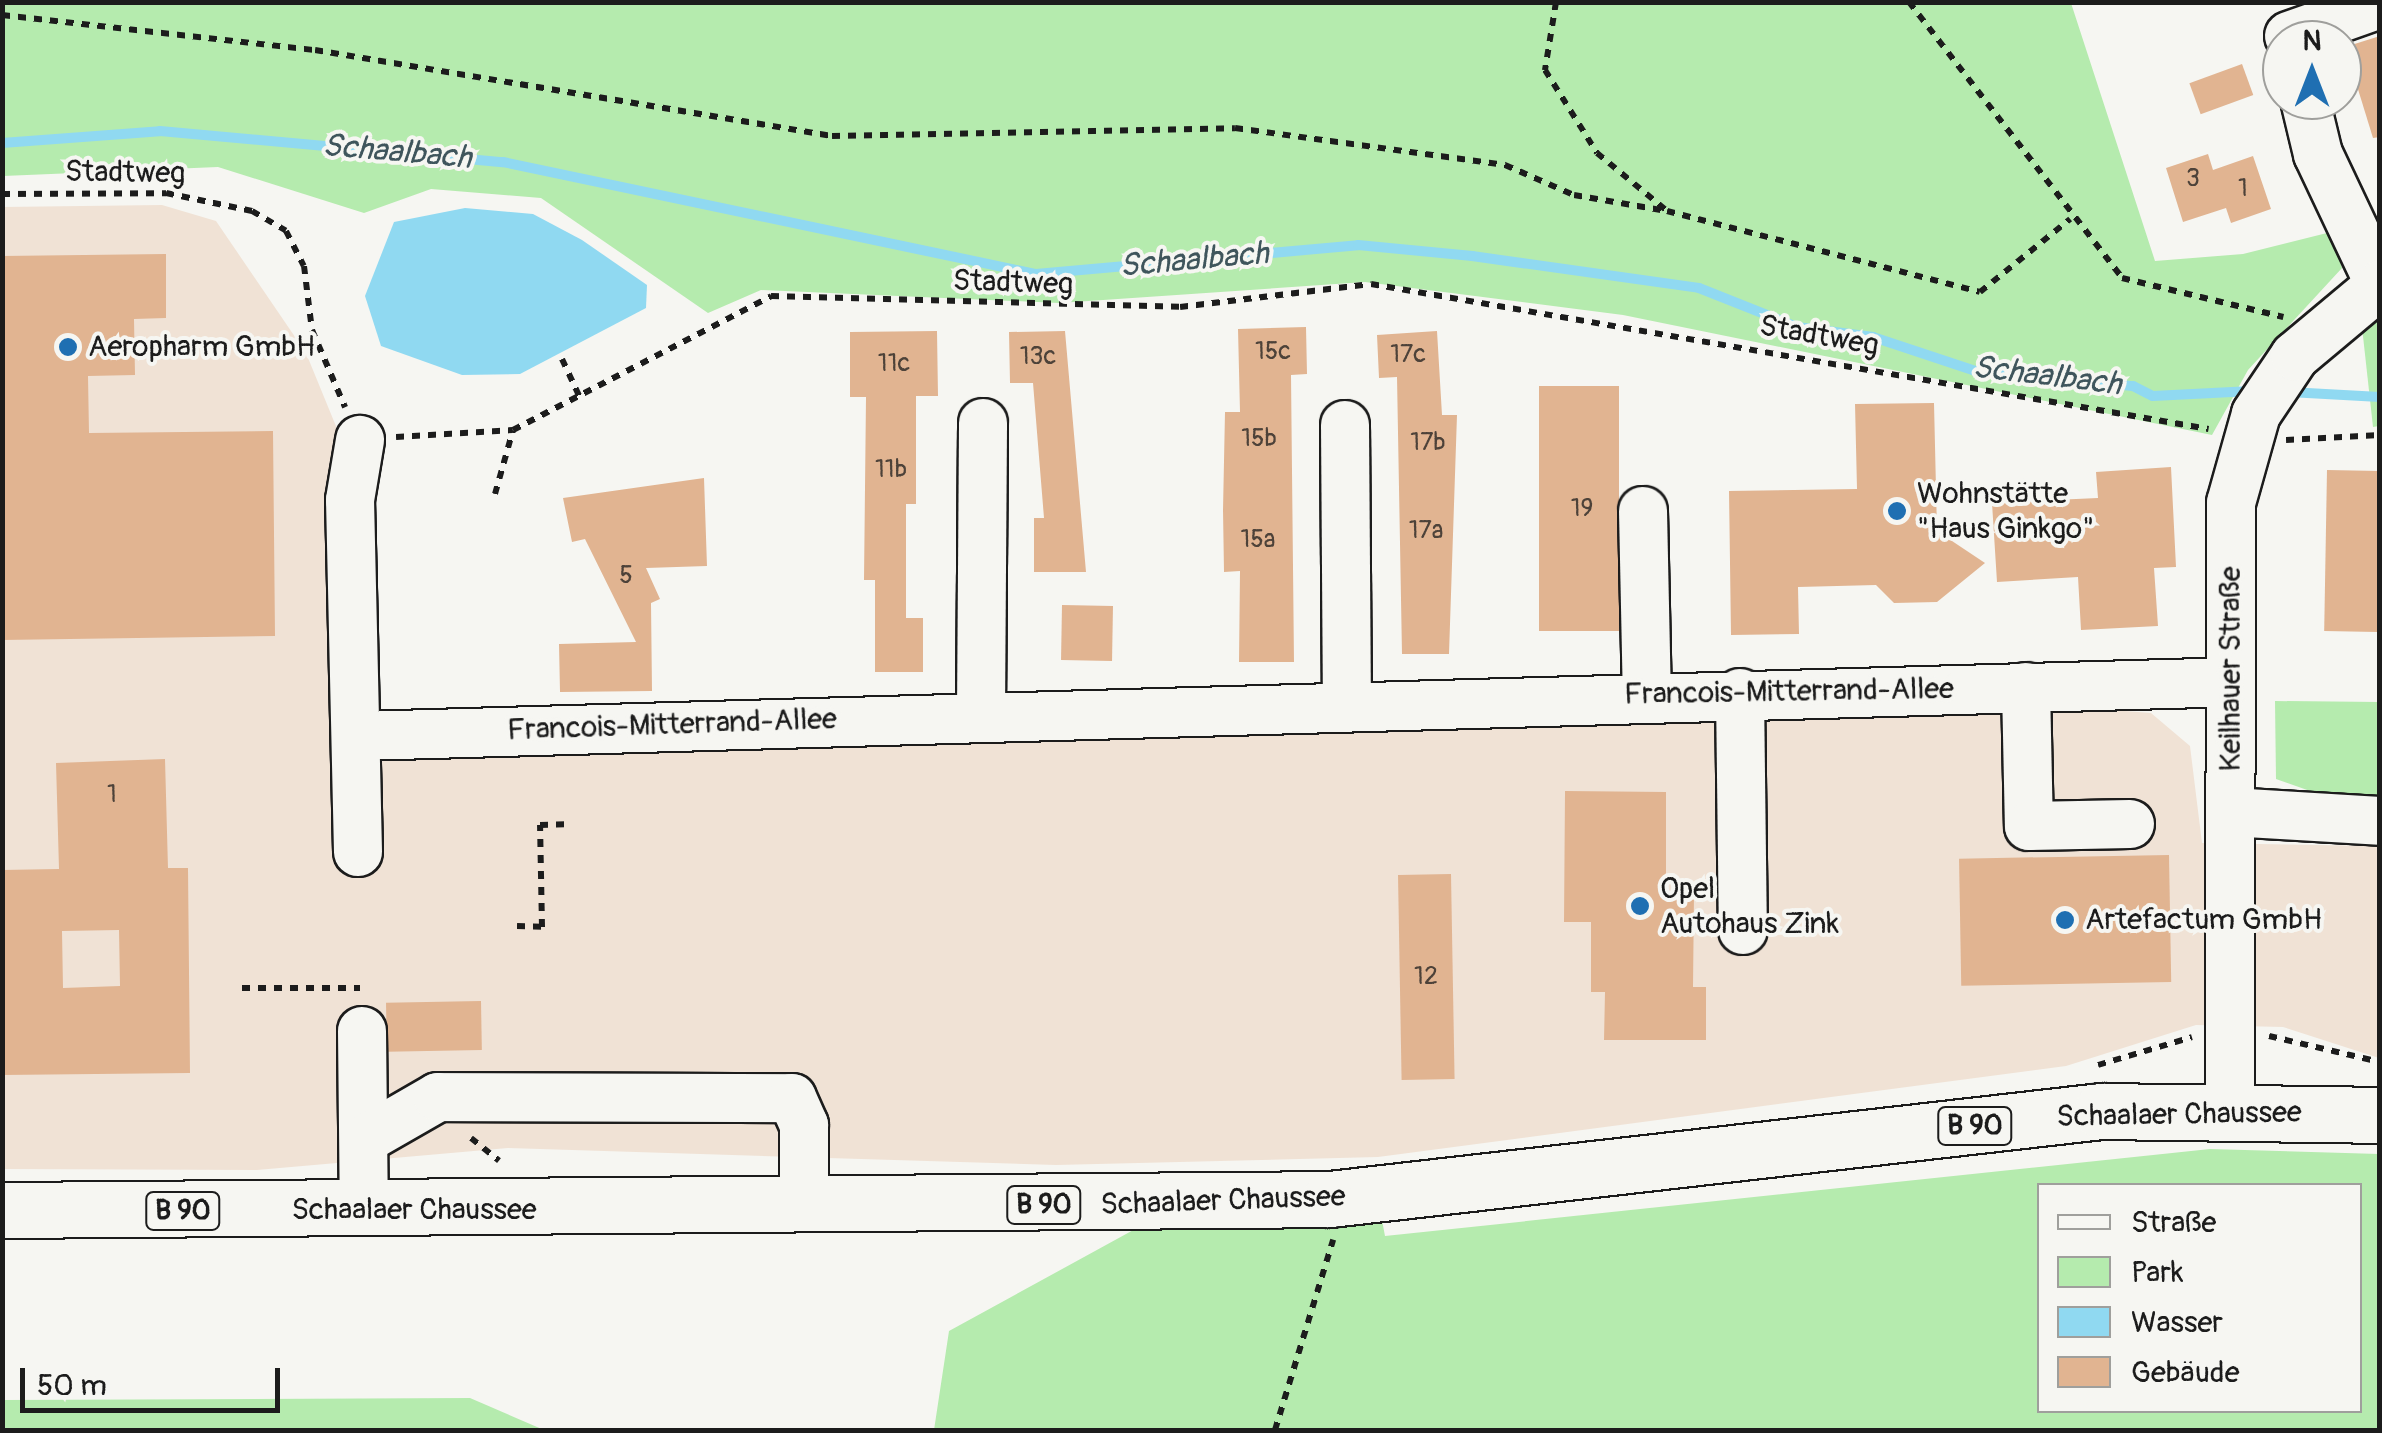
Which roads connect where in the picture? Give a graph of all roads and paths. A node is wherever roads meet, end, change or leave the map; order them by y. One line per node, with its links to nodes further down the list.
1 (1556, 2): 4 (path)
2 (1909, 2): 10 (path)
3 (2380, 4): 6 (street)
4 (1548, 6): 9 (path)
5 (2, 15): 9 (path)
6 (2311, 20)
7 (2310, 120): 11 (street)
8 (2, 194): 20 (path, Stadtweg)
9 (1666, 210): 10 (path)
10 (2070, 218): 12 (path)
11 (2380, 285): 12 (street, Keilhauer Straße)
12 (2312, 341): 17 (street, Keilhauer Straße)
13 (562, 359): 14 (path)
14 (581, 400): 17 (path, Stadtweg); 18 (path, Stadtweg)
15 (982, 423): 28 (street)
16 (1345, 424): 27 (street)
17 (2252, 425): 19 (path, Stadtweg); 23 (street, Keilhauer Straße)
18 (513, 430): 20 (path, Stadtweg); 21 (path)
19 (2380, 435)
20 (360, 440): 29 (street)
21 (495, 494)
22 (1643, 512): 26 (street)
23 (2231, 682): 24 (street, Francois-Mitterrand-Allee); 30 (street, Keilhauer Straße)
24 (2026, 687): 25 (street, Francois-Mitterrand-Allee); 33 (street)
25 (1740, 692): 26 (street, Francois-Mitterrand-Allee); 36 (street)
26 (1647, 695): 27 (street, Francois-Mitterrand-Allee)
27 (1346, 702): 28 (street, Francois-Mitterrand-Allee)
28 (981, 713): 29 (street, Francois-Mitterrand-Allee)
29 (362, 736): 34 (street)
30 (2230, 812): 31 (street); 39 (street, Keilhauer Straße)
31 (2380, 822)
32 (564, 824): 35 (path)
33 (2130, 824)
34 (358, 852)
35 (517, 926)
36 (1743, 930)
37 (242, 988): 38 (path)
38 (362, 1009): 45 (street)
39 (2231, 1037): 40 (path); 41 (path); 43 (street, Keilhauer Straße)
40 (2380, 1062)
41 (2076, 1068)
42 (472, 1097): 45 (street); 46 (path); 48 (street)
43 (2230, 1108): 44 (main road, Schaalaer Chaussee / B 90); 47 (main road, Schaalaer Chaussee / B 90)
44 (2380, 1115)
45 (365, 1139): 50 (street)
46 (521, 1163)
47 (1330, 1199): 48 (main road, Schaalaer Chaussee / B 90); 51 (path)
48 (804, 1204): 50 (main road, Schaalaer Chaussee / B 90)
49 (2, 1210): 50 (main road, Schaalaer Chaussee / B 90)
50 (364, 1211)
51 (1275, 1430)

